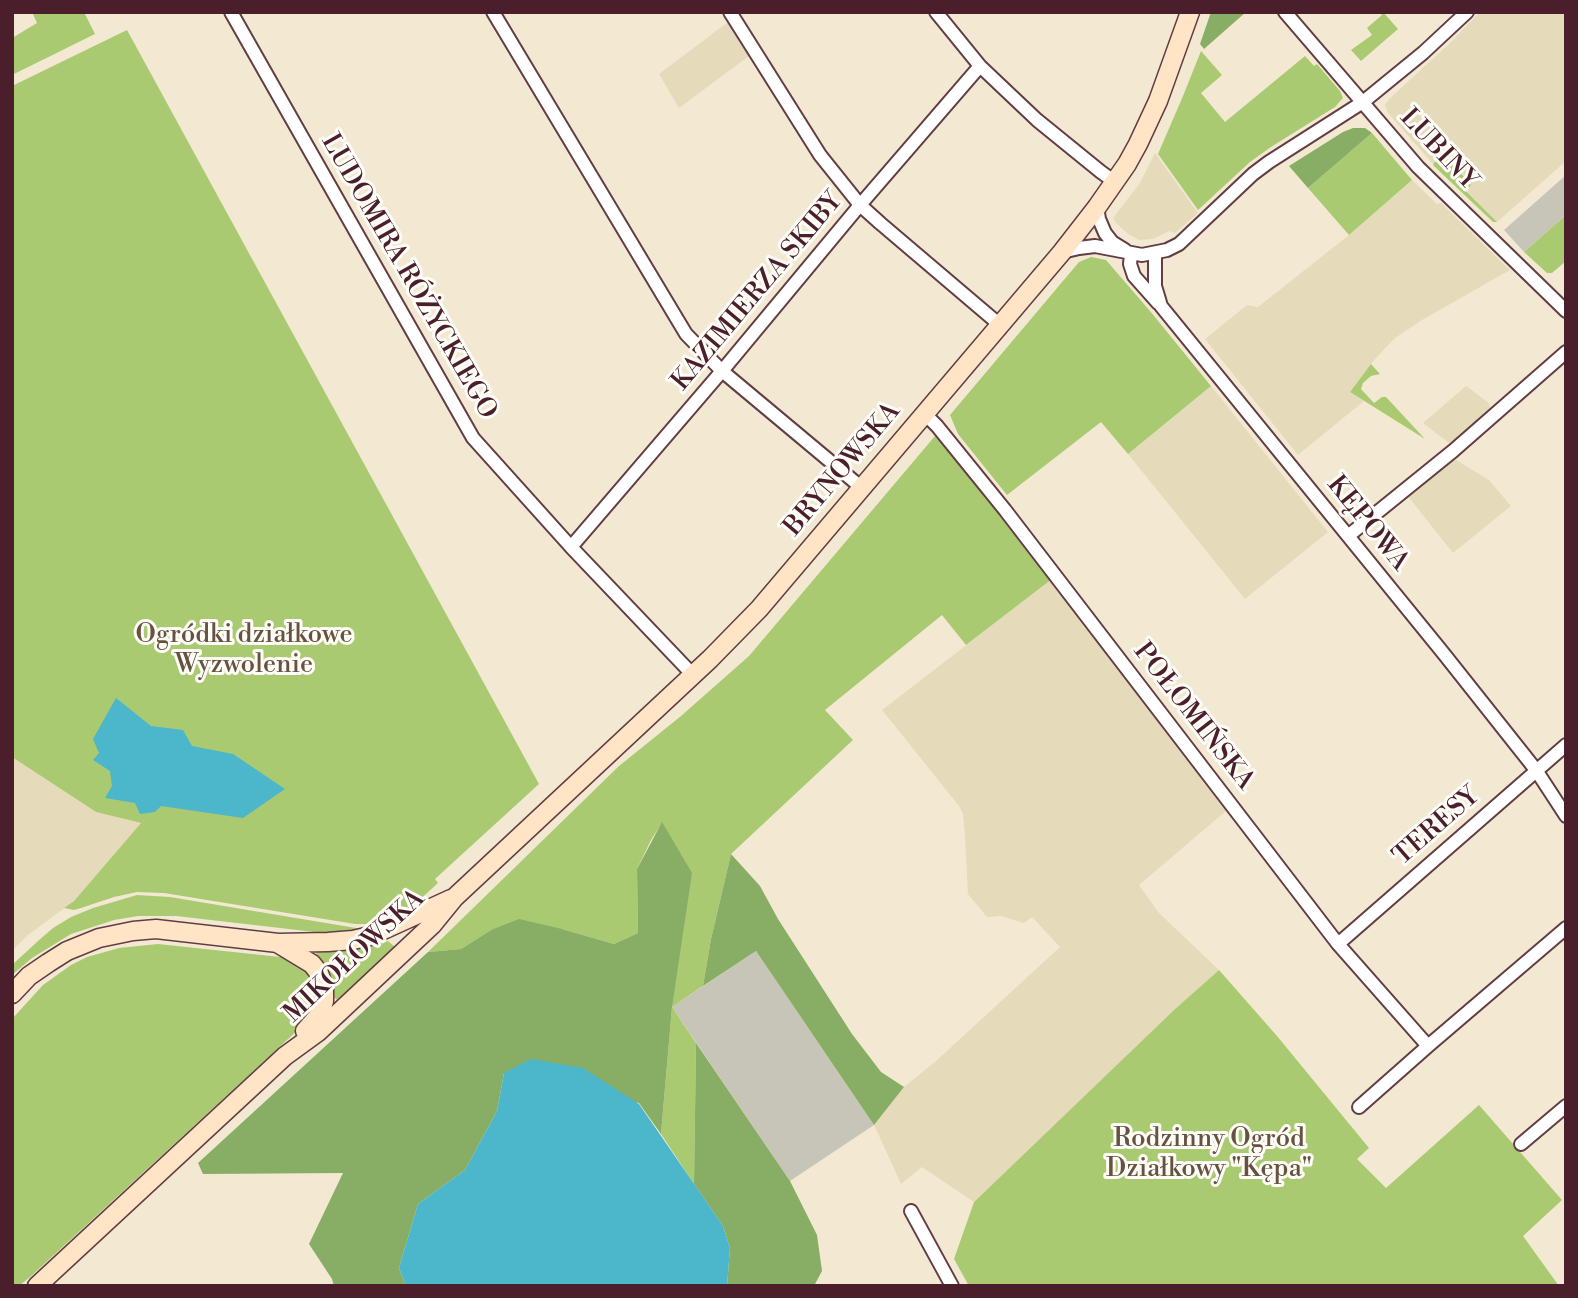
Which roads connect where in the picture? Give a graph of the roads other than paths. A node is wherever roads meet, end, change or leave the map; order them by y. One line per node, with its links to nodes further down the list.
1 (231, 12): 27 (street, LUDOMIRA RÓŻYCKIEGO)
2 (493, 12): 23 (street)
3 (730, 12): 11 (street)
4 (936, 12): 8 (street)
5 (1190, 12): 10 (main road, BRYNOWSKA)
6 (1285, 12): 9 (street, LUBINY)
7 (1467, 12): 9 (street)
8 (980, 66): 10 (street); 11 (street, KAZIMIERZA SKIBY)
9 (1363, 102): 18 (street); 20 (street, LUBINY)
10 (1115, 182): 12 (main road, BRYNOWSKA)
11 (860, 205): 21 (street); 23 (street, KAZIMIERZA SKIBY)
12 (1097, 207): 13 (main road, BRYNOWSKA); 14 (street)
13 (1082, 226): 14 (street); 15 (street); 16 (main road, BRYNOWSKA)
14 (1105, 233): 17 (street)
15 (1095, 246): 16 (street); 17 (street)
16 (1062, 252): 21 (main road, BRYNOWSKA)
17 (1131, 254): 18 (street); 19 (street)
18 (1155, 254): 19 (street, KĘPOWA)
19 (1161, 306): 26 (street, KĘPOWA)
20 (1566, 311)
21 (1000, 325): 24 (main road, BRYNOWSKA)
22 (1566, 352): 26 (street)
23 (722, 371): 25 (street); 27 (street, KAZIMIERZA SKIBY)
24 (925, 414): 25 (main road, BRYNOWSKA); 35 (street, POŁOMIŃSKA)
25 (862, 488): 28 (main road, BRYNOWSKA)
26 (1348, 536): 30 (street, KĘPOWA)
27 (571, 547): 28 (street, LUDOMIRA RÓŻYCKIEGO)
28 (693, 675): 32 (main road, BRYNOWSKA)
29 (1566, 745): 30 (street, TERESY)
30 (1536, 770): 31 (street, KĘPOWA); 35 (street, TERESY)
31 (1566, 816)
32 (454, 898): 34 (main road, MIKOŁOWSKA); 38 (main road, MIKOŁOWSKA)
33 (1566, 928): 37 (street)
34 (278, 943): 36 (main road, MIKOŁOWSKA); 38 (main road)
35 (1338, 944): 37 (street, POŁOMIŃSKA)
36 (12, 995)
37 (1428, 1046): 40 (street)
38 (285, 1056): 43 (main road, MIKOŁOWSKA)
39 (1566, 1106): 41 (street)
40 (1359, 1107)
41 (1521, 1144)
42 (911, 1211): 44 (street)
43 (37, 1286)
44 (952, 1286)

